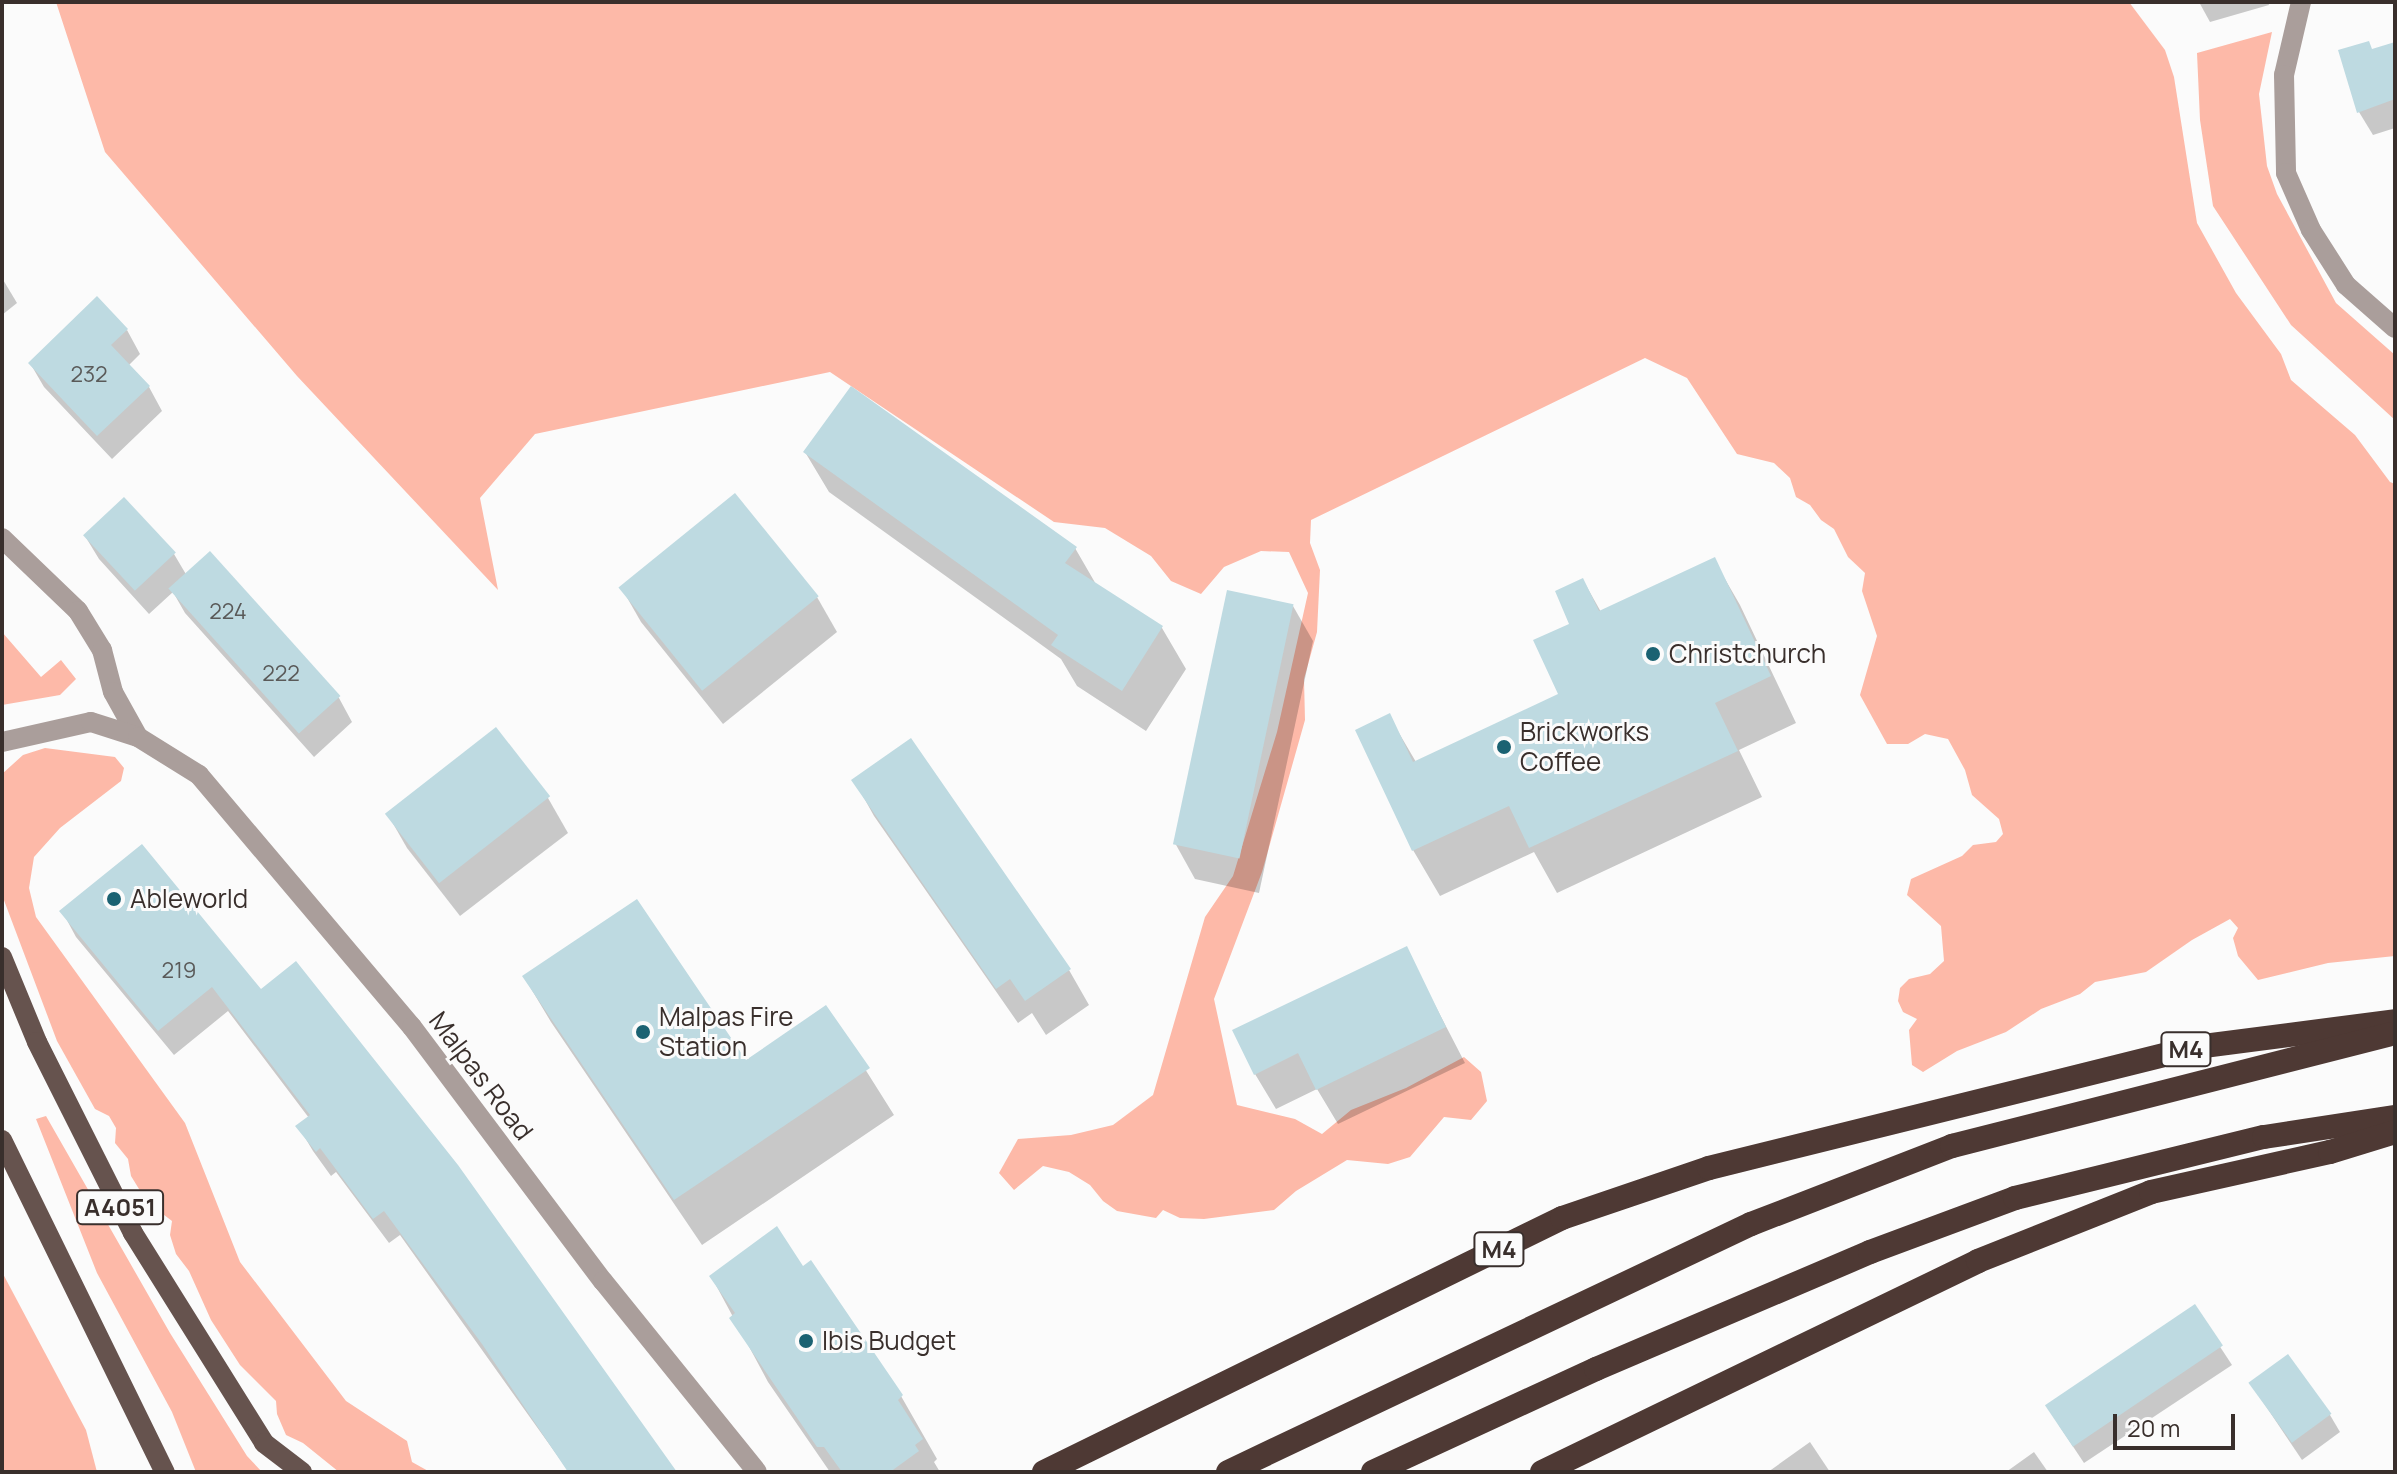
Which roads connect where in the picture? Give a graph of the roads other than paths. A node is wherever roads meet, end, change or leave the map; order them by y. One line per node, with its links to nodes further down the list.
1 (2301, 2): 2 (street)
2 (2395, 328)
3 (2, 538): 4 (street, Malpas Road)
4 (138, 737): 5 (street, Malpas Road); 14 (street, Malpas Road)
5 (2, 742)
6 (2, 957): 13 (main road, A4051)
7 (2395, 1021): 15 (highway, M4)
8 (2395, 1034): 16 (highway, M4)
9 (2395, 1117): 17 (highway)
10 (2395, 1132): 18 (highway)
11 (2, 1140): 12 (main road, A4051)
12 (165, 1472)
13 (302, 1472)
14 (757, 1472)
15 (1044, 1472)
16 (1228, 1472)
17 (1373, 1472)
18 (1542, 1472)

